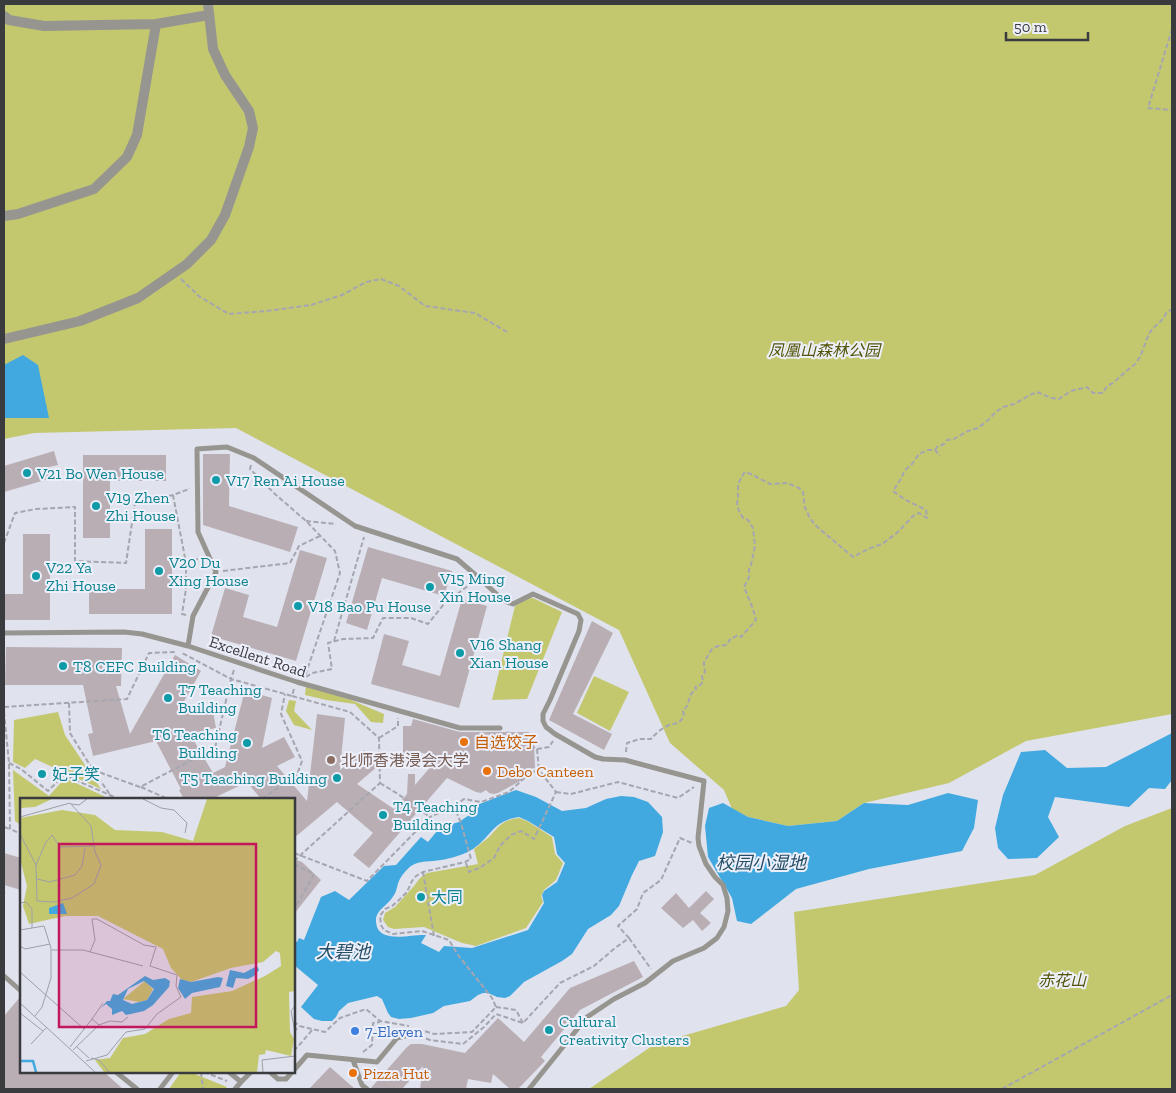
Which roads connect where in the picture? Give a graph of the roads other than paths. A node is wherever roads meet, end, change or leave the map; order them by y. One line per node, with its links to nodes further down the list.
1 (208, 4): 2 (street)
2 (209, 15): 4 (street); 6 (street)
3 (4, 16): 4 (street)
4 (156, 24): 5 (street)
5 (4, 216)
6 (4, 338)
7 (4, 633): 8 (lane, Excellent Road)
8 (188, 646): 9 (lane, Excellent Road); 25 (lane)
9 (500, 728)
10 (4, 976): 11 (lane)
11 (20, 990)
12 (412, 1034): 13 (lane)
13 (354, 1060): 14 (lane); 24 (lane)
14 (295, 1069)
15 (117, 1073): 22 (lane)
16 (172, 1073): 23 (lane)
17 (230, 1073): 21 (lane)
18 (250, 1073): 21 (lane)
19 (271, 1073): 20 (lane)
20 (291, 1073)
21 (238, 1086)
22 (137, 1089)
23 (160, 1089)
24 (367, 1089)
25 (529, 1089)

